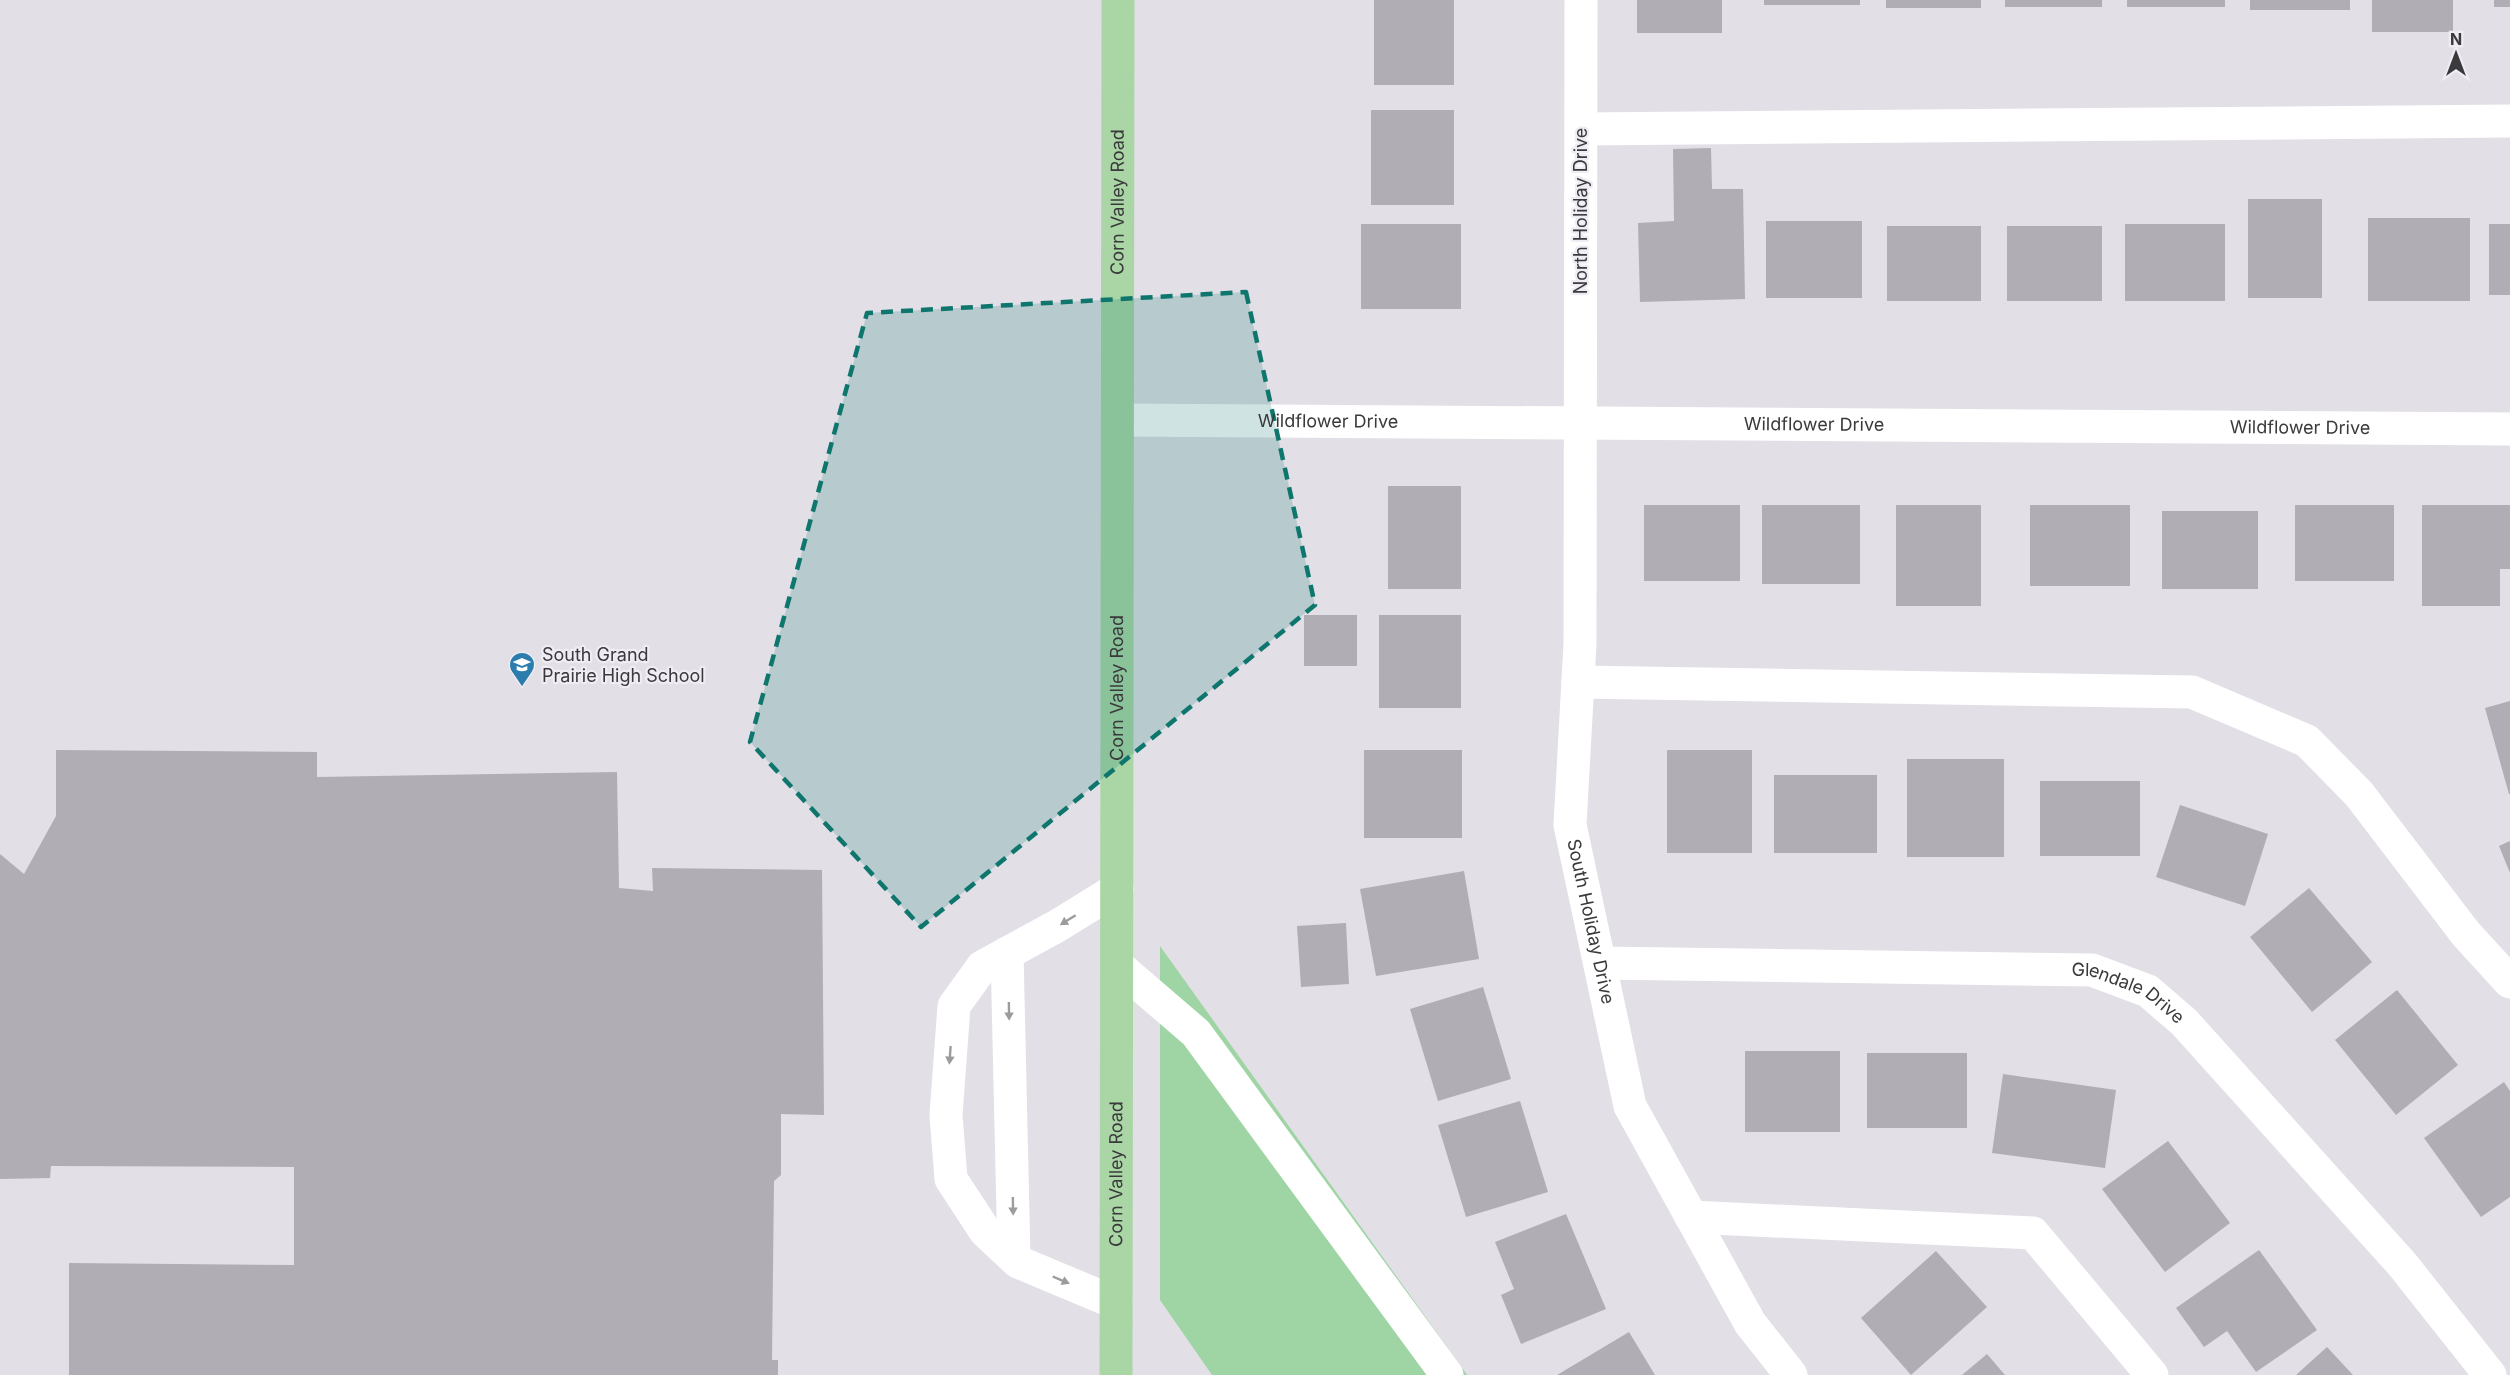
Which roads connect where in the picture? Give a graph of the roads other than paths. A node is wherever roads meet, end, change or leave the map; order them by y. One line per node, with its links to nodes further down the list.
1 (1118, 0): 5 (main road, Corn Valley Road)
2 (1581, 0): 4 (street, North Holiday Drive)
3 (2510, 121): 4 (street)
4 (1581, 129): 6 (street, North Holiday Drive)
5 (1118, 420): 6 (street, Wildflower Drive); 9 (main road, Corn Valley Road)
6 (1581, 422): 7 (street, Wildflower Drive); 8 (street, South Holiday Drive)
7 (2510, 429)
8 (1578, 682): 11 (street, South Holiday Drive); 13 (street)
9 (1117, 889): 10 (street, one-way to 10); 12 (main road, Corn Valley Road)
10 (1007, 953): 15 (street, one-way to 15); 15 (street, one-way to 15)
11 (1600, 963): 14 (street, South Holiday Drive); 21 (street, Glendale Drive)
12 (1117, 965): 16 (main road, Corn Valley Road); 18 (street)
13 (2510, 982)
14 (1691, 1217): 19 (street, South Holiday Drive); 20 (street)
15 (1014, 1258): 16 (street, one-way to 16)
16 (1116, 1303): 17 (main road, Corn Valley Road)
17 (1116, 1375)
18 (1447, 1375)
19 (1791, 1375)
20 (2152, 1375)
21 (2490, 1375)

